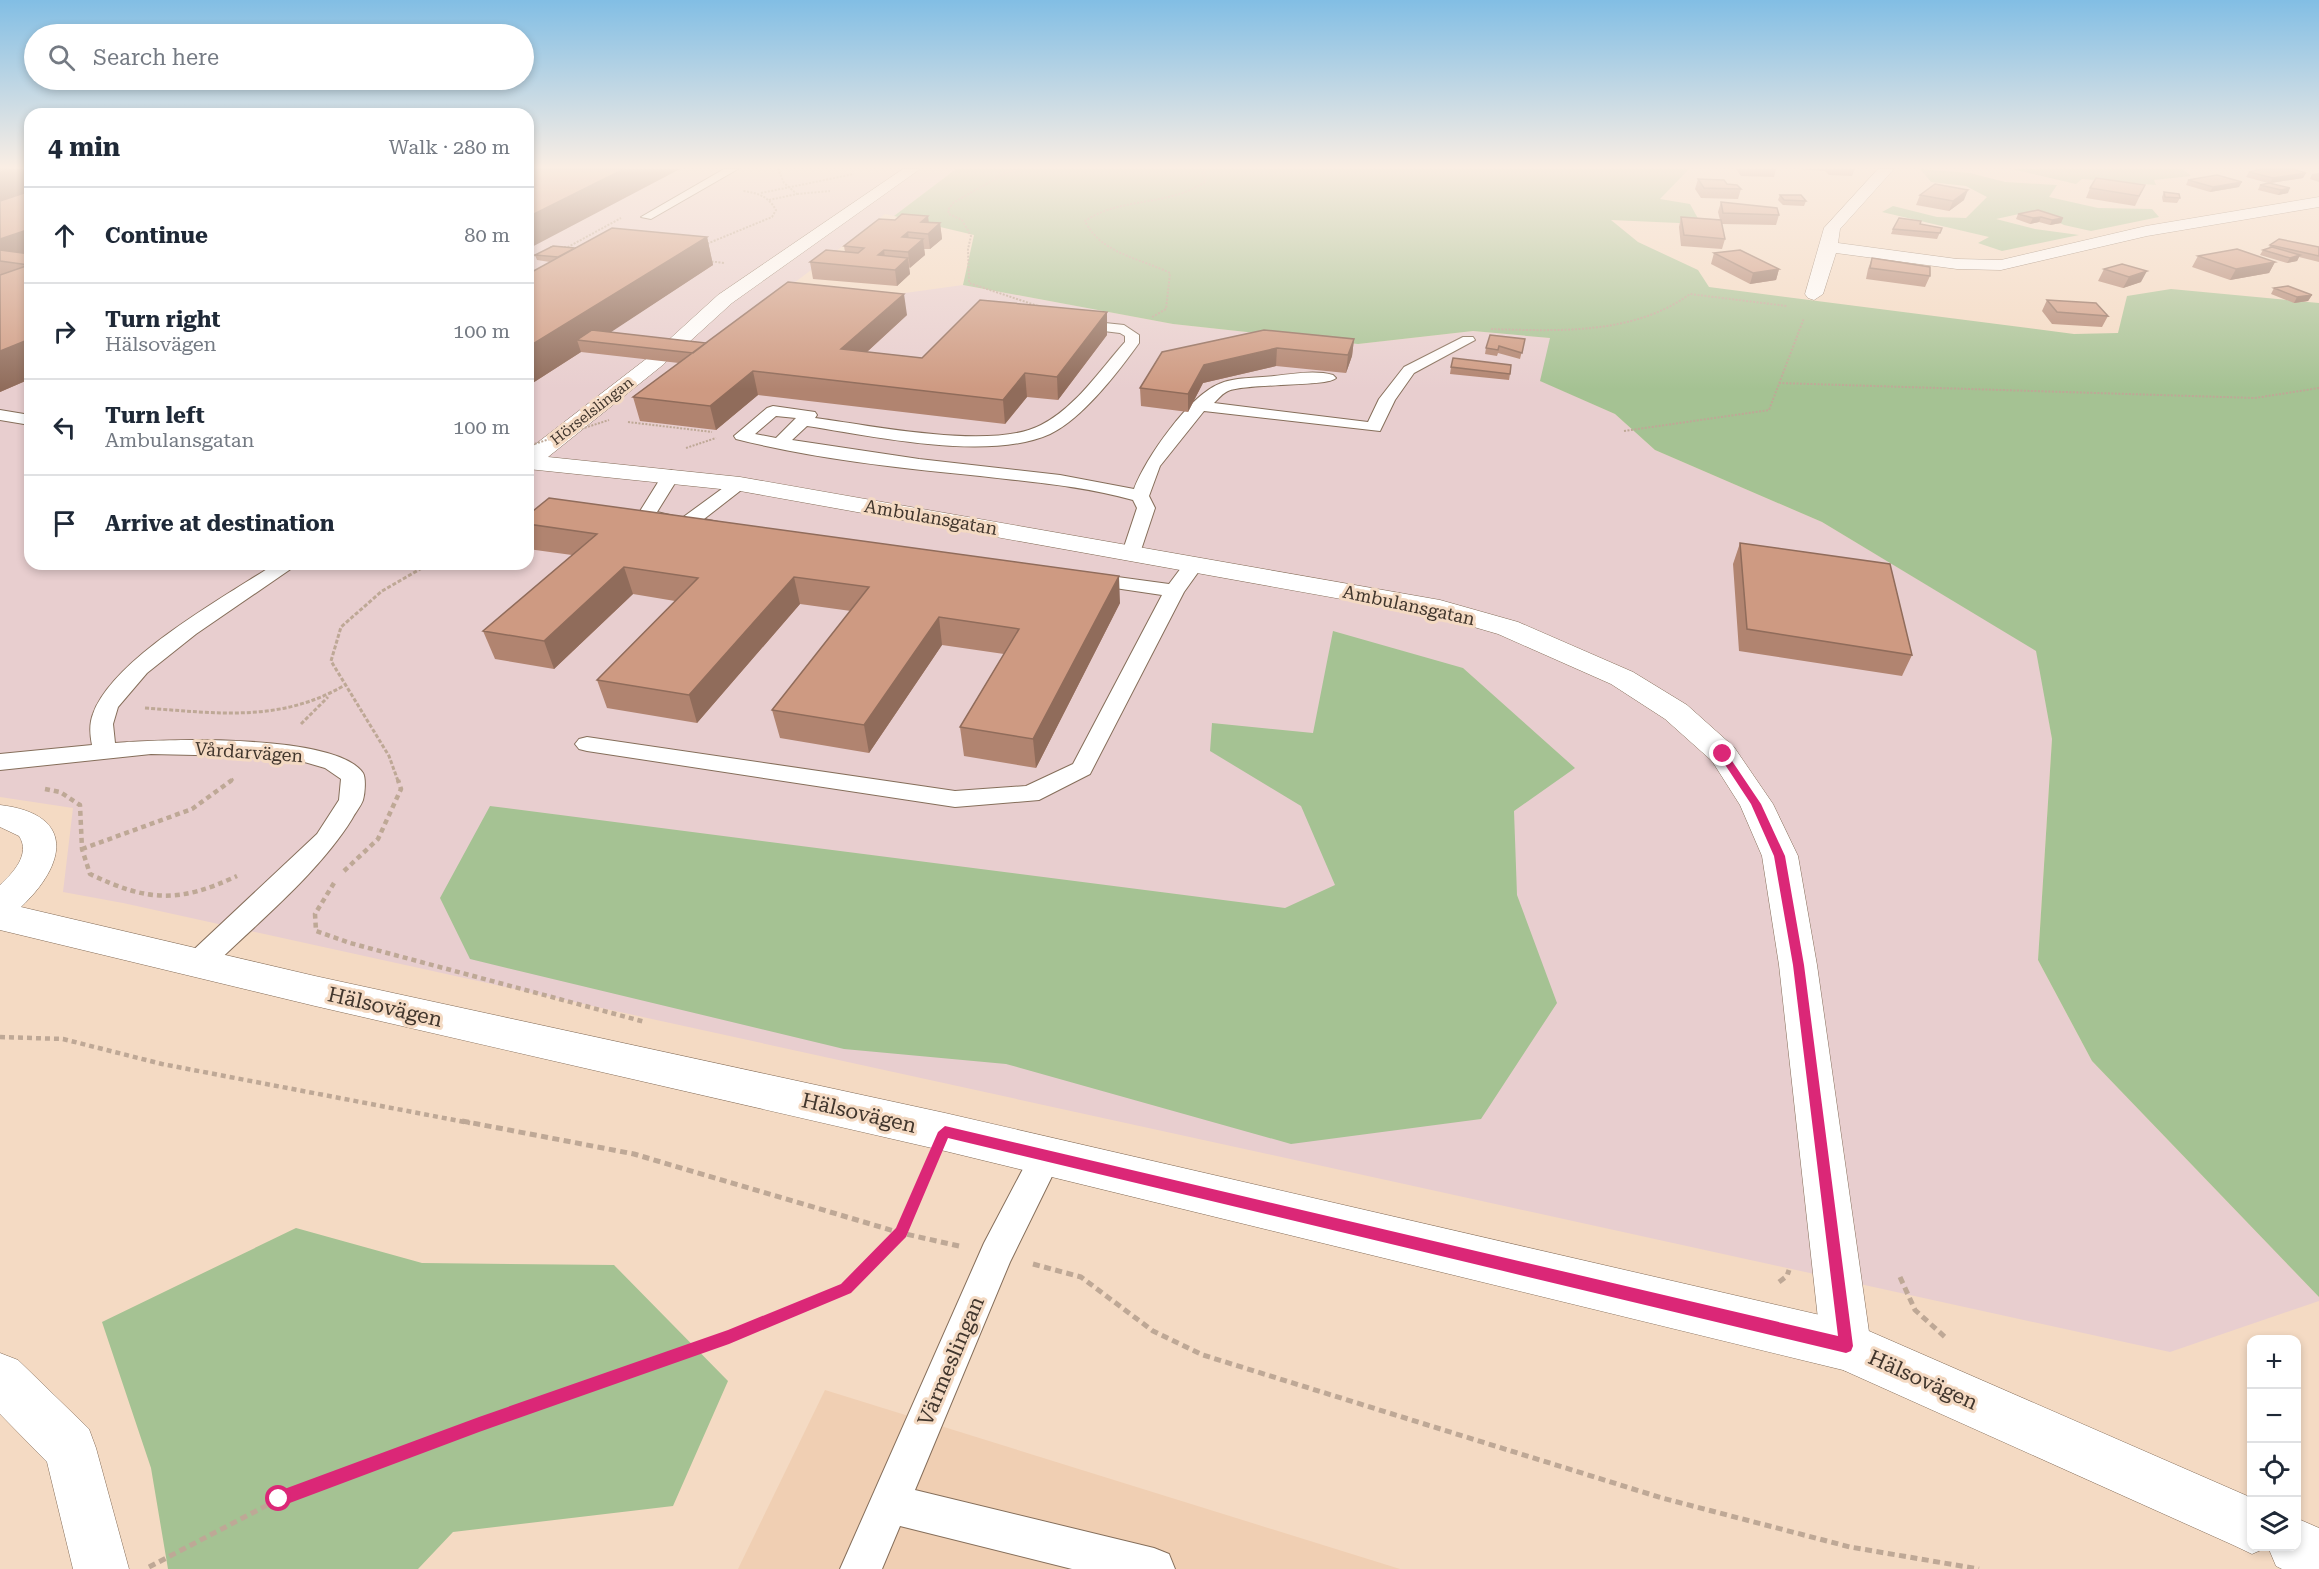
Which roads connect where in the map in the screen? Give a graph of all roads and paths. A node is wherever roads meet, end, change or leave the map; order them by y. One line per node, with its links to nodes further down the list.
1 (713, 242): 10 (path)
2 (808, 242): 31 (street, Hörselslingan)
3 (970, 242): 15 (path)
4 (1104, 242): 18 (path)
5 (1830, 242): 8 (street)
6 (2103, 242): 8 (street)
7 (568, 247): 9 (path)
8 (1829, 247): 13 (street)
9 (580, 248)
10 (699, 248)
11 (703, 261): 12 (path)
12 (726, 263)
13 (1810, 302): 21 (path)
14 (1794, 304): 19 (path)
15 (1036, 306): 16 (path); 17 (path)
16 (1047, 308)
17 (1019, 318): 26 (lane)
18 (1145, 318)
19 (1468, 340): 23 (lane)
20 (1328, 378): 23 (lane)
21 (1779, 383): 22 (path); 27 (path)
22 (2319, 388)
23 (1200, 406): 35 (lane)
24 (0, 415): 25 (lane)
25 (24, 419)
26 (803, 421): 28 (lane); 30 (lane)
27 (1624, 431)
28 (736, 435): 29 (path, bridge); 30 (lane); 33 (path)
29 (534, 444)
30 (779, 444): 35 (lane)
31 (534, 457)
32 (534, 462): 33 (street, Ambulansgatan)
33 (676, 462): 34 (street, Ambulansgatan); 36 (lane)
34 (740, 484): 36 (lane); 38 (street, Ambulansgatan)
35 (1140, 496): 38 (lane)
36 (688, 522): 37 (lane)
37 (736, 529)
38 (1131, 553): 39 (street, Ambulansgatan)
39 (1194, 564): 43 (lane); 66 (street, Ambulansgatan)
40 (279, 570): 46 (lane)
41 (419, 570): 44 (path)
42 (1068, 576): 43 (lane)
43 (1174, 591): 47 (lane)
44 (345, 685): 45 (path); 58 (path)
45 (328, 697): 46 (path); 49 (path)
46 (108, 706): 48 (lane)
47 (587, 744)
48 (105, 752): 49 (lane, Vårdarvägen); 50 (lane, Vårdarvägen)
49 (273, 752): 53 (path); 54 (lane, Vårdarvägen)
50 (0, 762)
51 (37, 787): 53 (path)
52 (0, 816): 55 (street)
53 (82, 849): 54 (path)
54 (298, 869): 57 (lane, Vårdarvägen)
55 (0, 905)
56 (0, 916): 57 (street, Hälsovägen)
57 (198, 963): 60 (street, Hälsovägen)
58 (653, 1024)
59 (0, 1037): 62 (path)
60 (945, 1132): 61 (street, Hälsovägen); 62 (path)
61 (1046, 1156): 66 (street, Hälsovägen); 68 (lane, Värmeslingan)
62 (901, 1233): 73 (path)
63 (1790, 1265): 65 (path)
64 (1081, 1277): 76 (path)
65 (1771, 1288)
66 (1846, 1346): 69 (street, Hälsovägen)
67 (0, 1378): 72 (street)
68 (891, 1504): 74 (lane, Värmeslingan); 75 (lane)
69 (2247, 1524)
70 (2301, 1549): 71 (street)
71 (2319, 1558)
72 (101, 1569)
73 (146, 1569)
74 (861, 1569)
75 (1154, 1569)
76 (1979, 1569)

